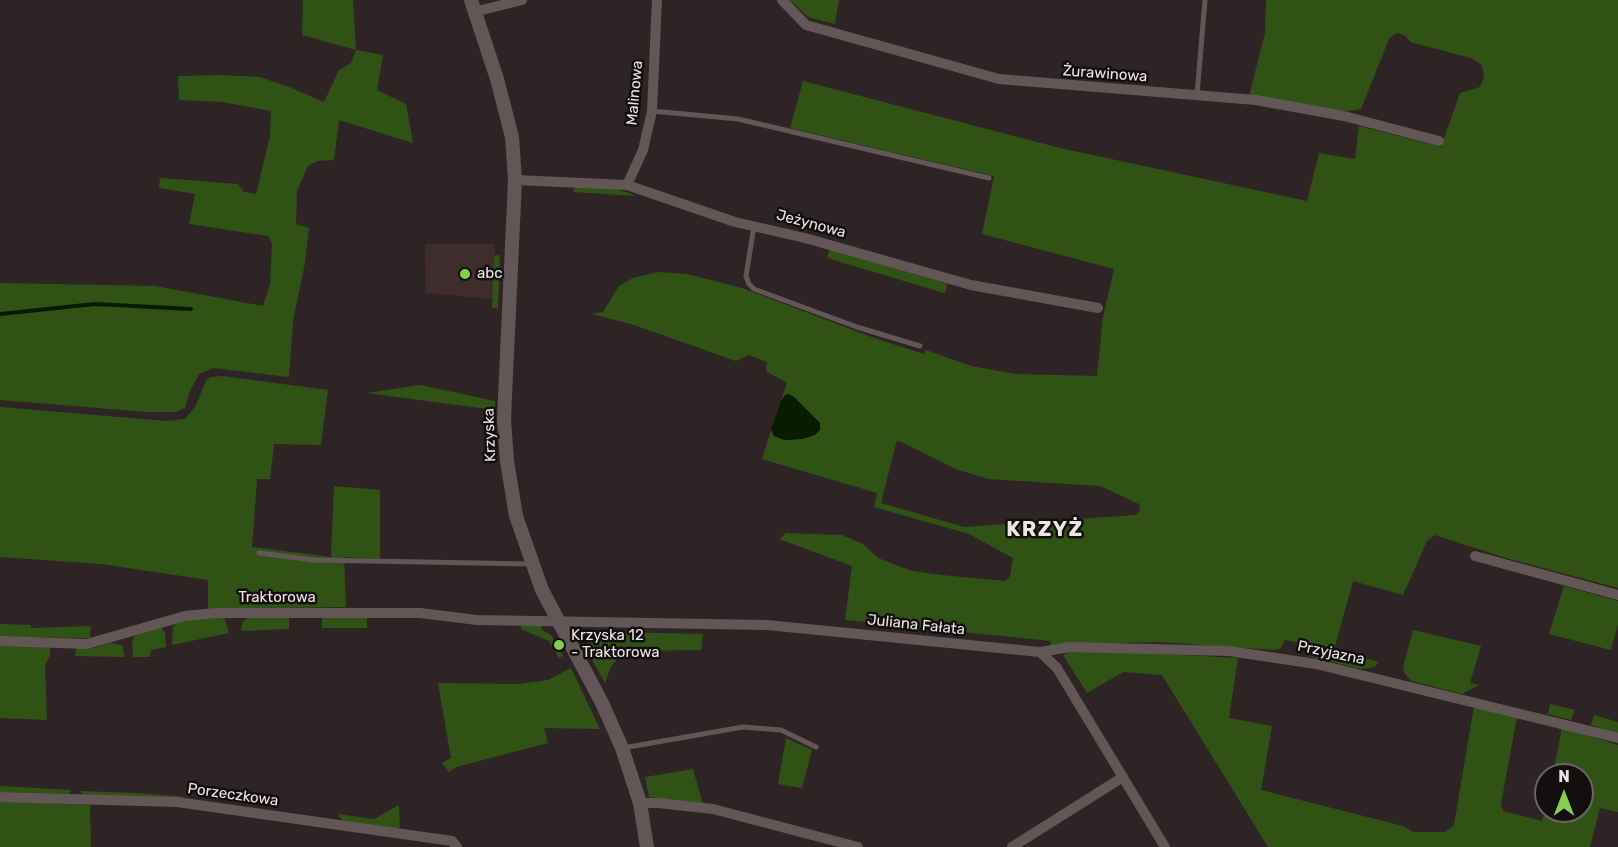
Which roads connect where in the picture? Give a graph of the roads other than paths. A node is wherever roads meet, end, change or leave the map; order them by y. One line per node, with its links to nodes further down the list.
1 (522, 0): 5 (street)
2 (657, 0): 7 (street, Malinowa)
3 (782, 0): 6 (street, Żurawinowa)
4 (1205, 0): 6 (lane)
5 (472, 6): 10 (street, Krzyska)
6 (1197, 97): 8 (street, Żurawinowa)
7 (652, 111): 9 (lane); 11 (street, Malinowa)
8 (1439, 141)
9 (990, 178)
10 (515, 180): 11 (street, Jeżynowa); 17 (street, Krzyska)
11 (627, 185): 12 (street, Jeżynowa)
12 (754, 226): 13 (street, Jeżynowa); 14 (lane)
13 (1098, 308)
14 (920, 346)
15 (260, 553): 17 (lane)
16 (1475, 556): 18 (street)
17 (531, 564): 19 (street, Krzyska)
18 (1618, 595)
19 (557, 622): 20 (street, Traktorowa); 21 (street, Juliana Fałata); 24 (street, Krzyska)
20 (0, 641)
21 (1040, 652): 22 (street, Przyjazna); 25 (street)
22 (1614, 736)
23 (816, 747): 24 (lane)
24 (622, 748): 27 (street, Krzyska)
25 (1123, 777): 31 (street); 32 (street)
26 (0, 797): 28 (street, Porzeczkowa)
27 (639, 804): 29 (street, Krzyska); 30 (street)
28 (457, 847)
29 (647, 847)
30 (858, 847)
31 (1012, 847)
32 (1165, 847)

